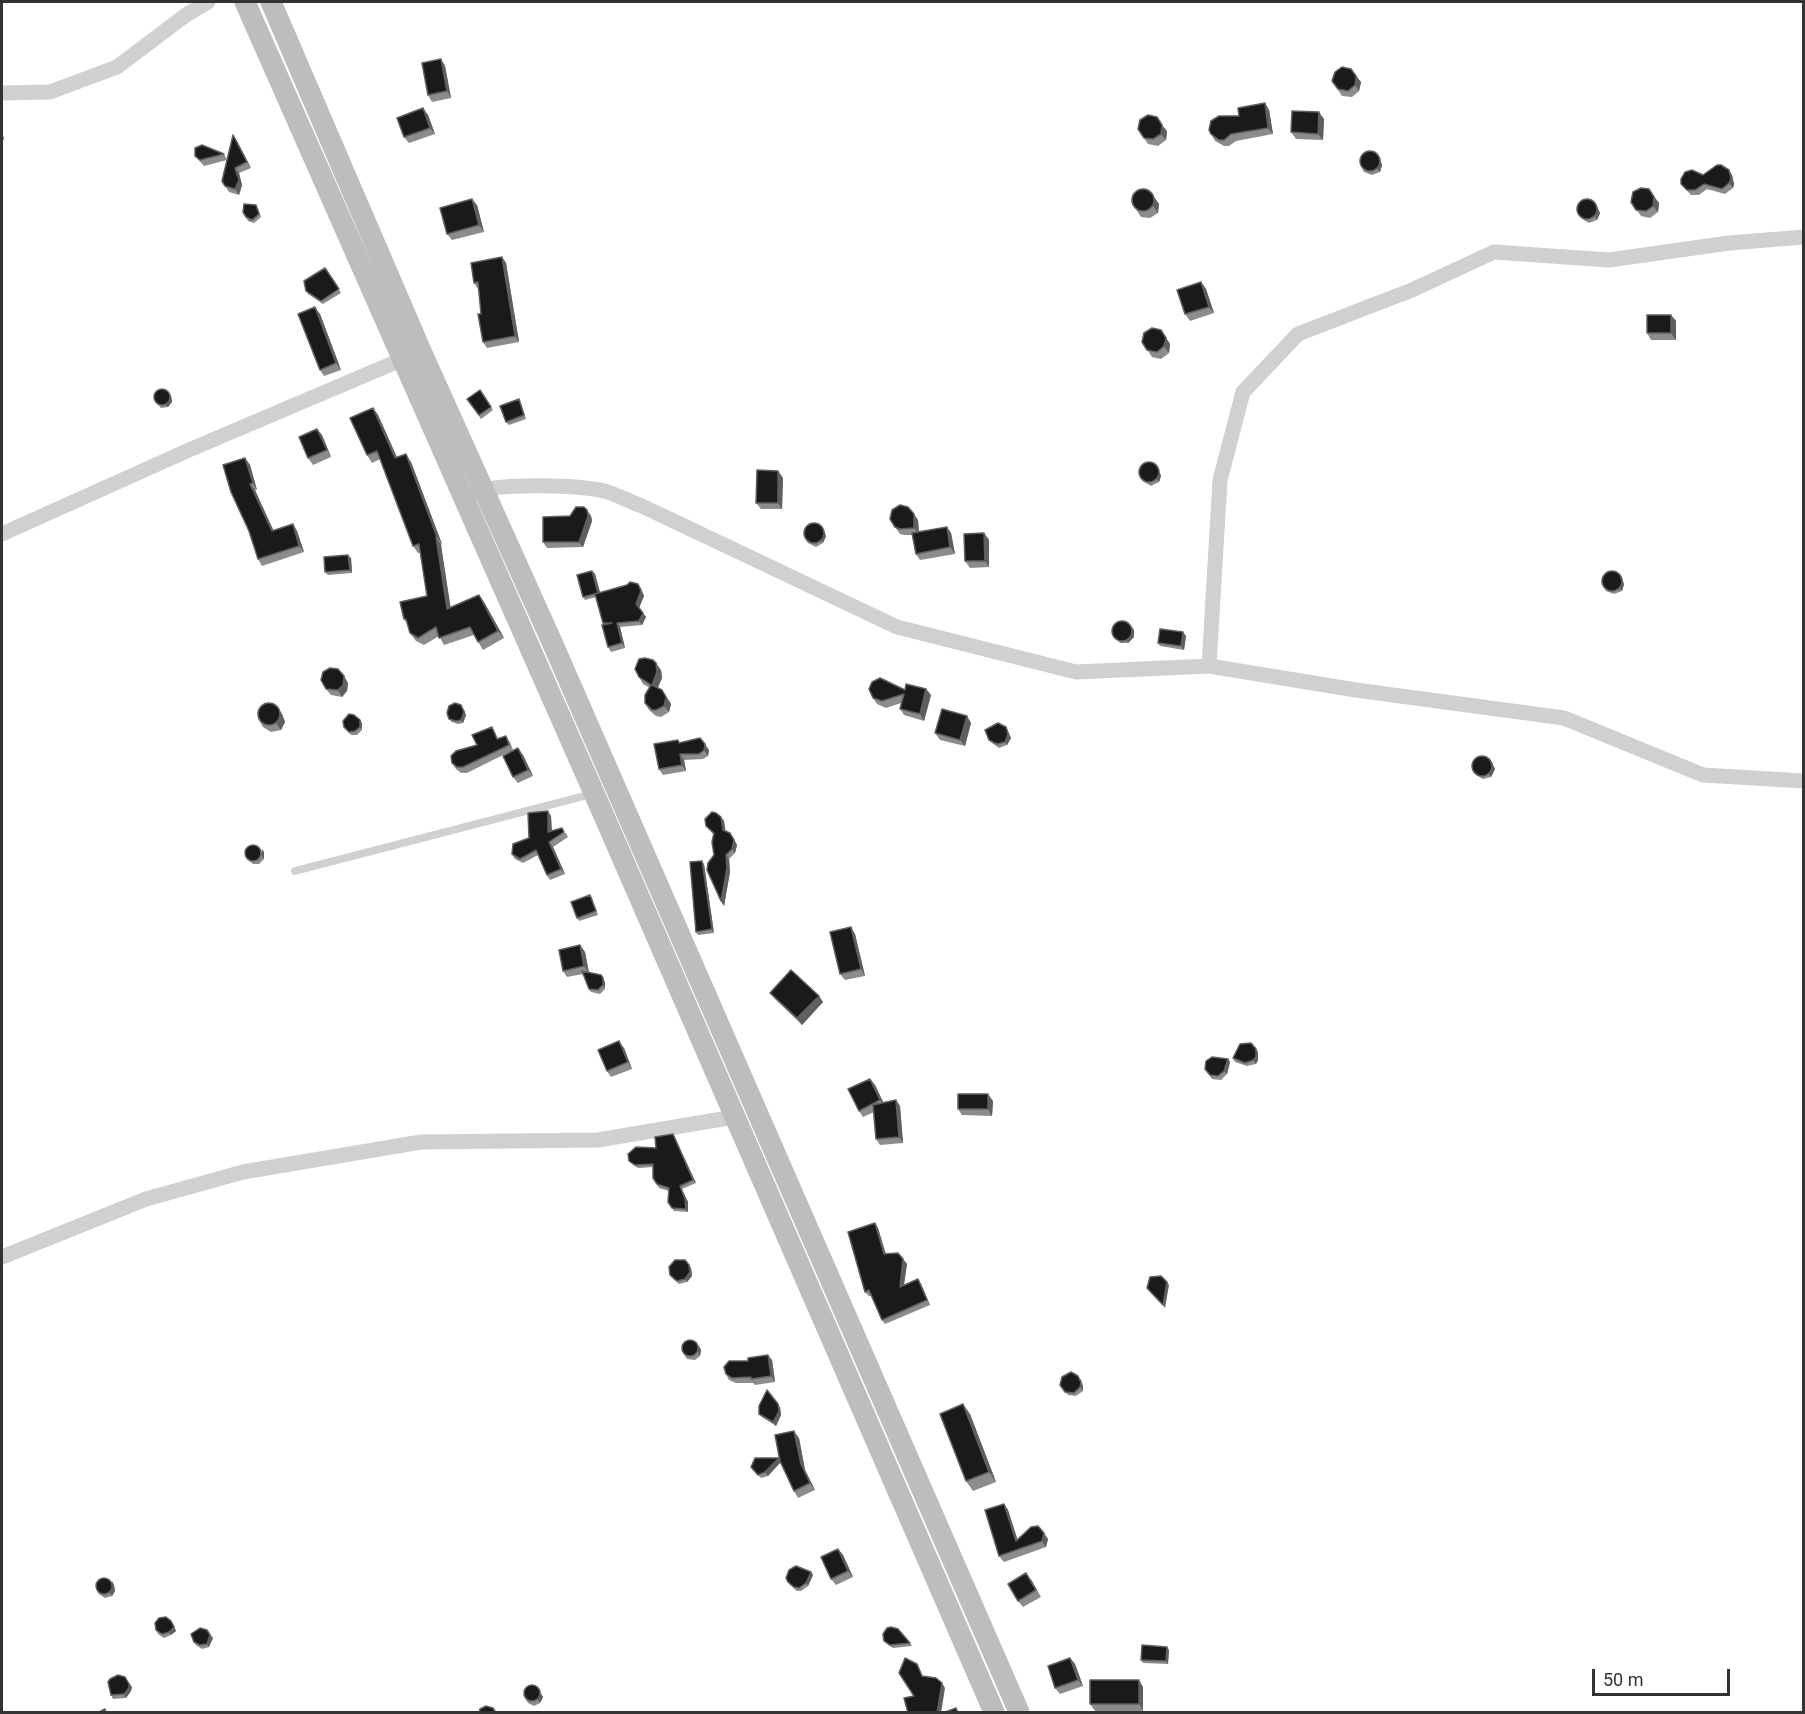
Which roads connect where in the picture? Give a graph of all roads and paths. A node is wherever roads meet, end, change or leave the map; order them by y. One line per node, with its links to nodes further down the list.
1 (208, 2): 4 (street)
2 (245, 2): 6 (main road)
3 (271, 2): 6 (main road)
4 (2, 93)
5 (1803, 237): 10 (street)
6 (412, 355): 7 (main road); 8 (main road); 9 (street)
7 (483, 489): 8 (street); 10 (street); 17 (main road)
8 (464, 498): 12 (main road)
9 (2, 534)
10 (1209, 666): 11 (street)
11 (1803, 781)
12 (594, 794): 13 (lane); 14 (main road)
13 (295, 871)
14 (734, 1117): 15 (street); 16 (main road)
15 (2, 1257)
16 (994, 1713)
17 (1019, 1713)

